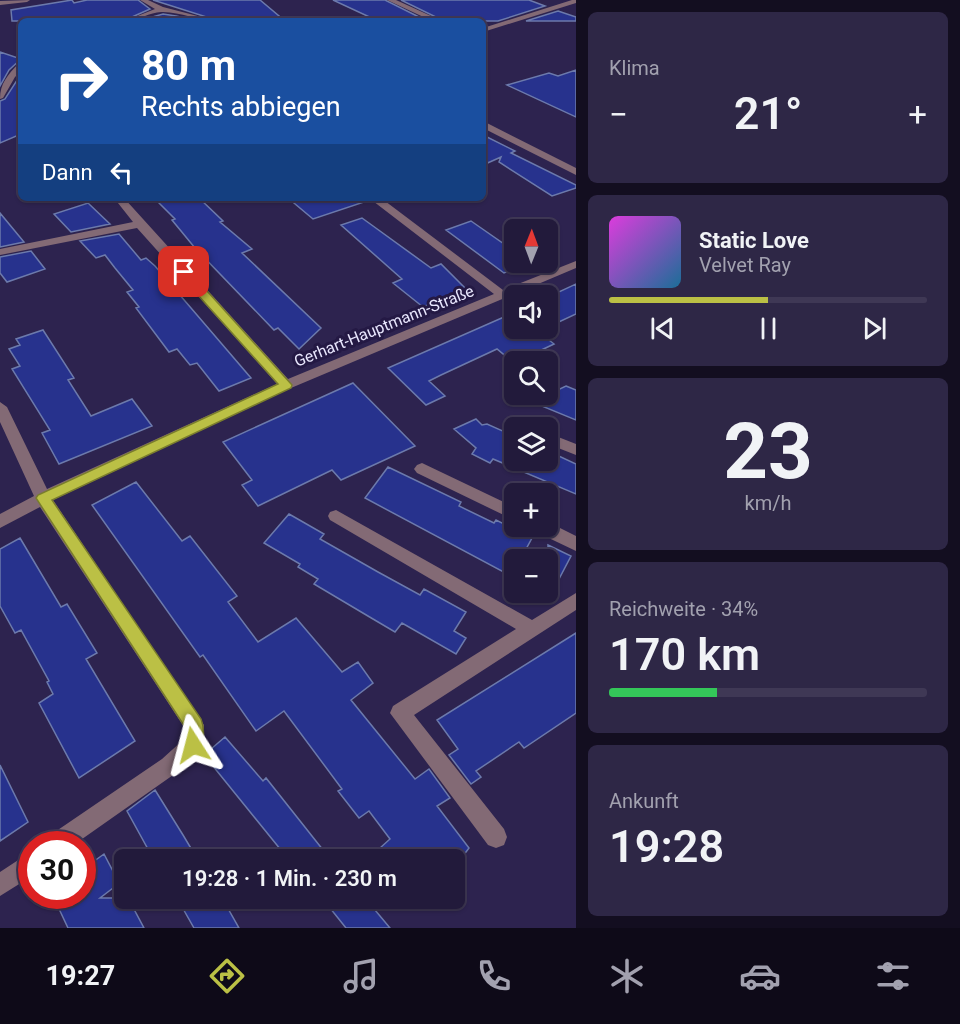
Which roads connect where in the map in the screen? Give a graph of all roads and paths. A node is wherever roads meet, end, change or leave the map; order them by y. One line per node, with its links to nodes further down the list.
1 (27, 0): 5 (street)
2 (143, 0): 6 (street)
3 (390, 0): 9 (street)
4 (576, 1): 10 (street)
5 (0, 3)
6 (161, 9): 7 (street); 8 (street)
7 (137, 18)
8 (200, 18)
9 (431, 18)
10 (486, 29)
11 (18, 69): 12 (street)
12 (0, 96)
13 (486, 126): 14 (street)
14 (576, 172)
15 (121, 201): 17 (street)
16 (378, 201): 21 (street)
17 (140, 224): 18 (street); 22 (street)
18 (0, 252)
19 (576, 264): 20 (street, Gerhart-Hauptmann-Straße)
20 (529, 285)
21 (504, 296): 22 (street, Gerhart-Hauptmann-Straße)
22 (286, 385): 27 (street, Gerhart-Hauptmann-Straße)
23 (0, 407): 27 (street)
24 (558, 442): 25 (street)
25 (576, 450)
26 (422, 469): 28 (street)
27 (43, 498): 30 (street, Gerhart-Hauptmann-Straße); 35 (street)
28 (504, 509)
29 (336, 516): 34 (street)
30 (0, 522)
31 (558, 535): 32 (street)
32 (576, 544)
33 (576, 601): 34 (street)
34 (530, 628): 36 (street)
35 (76, 831)
36 (496, 837)
37 (18, 872): 38 (street)
38 (0, 885)

